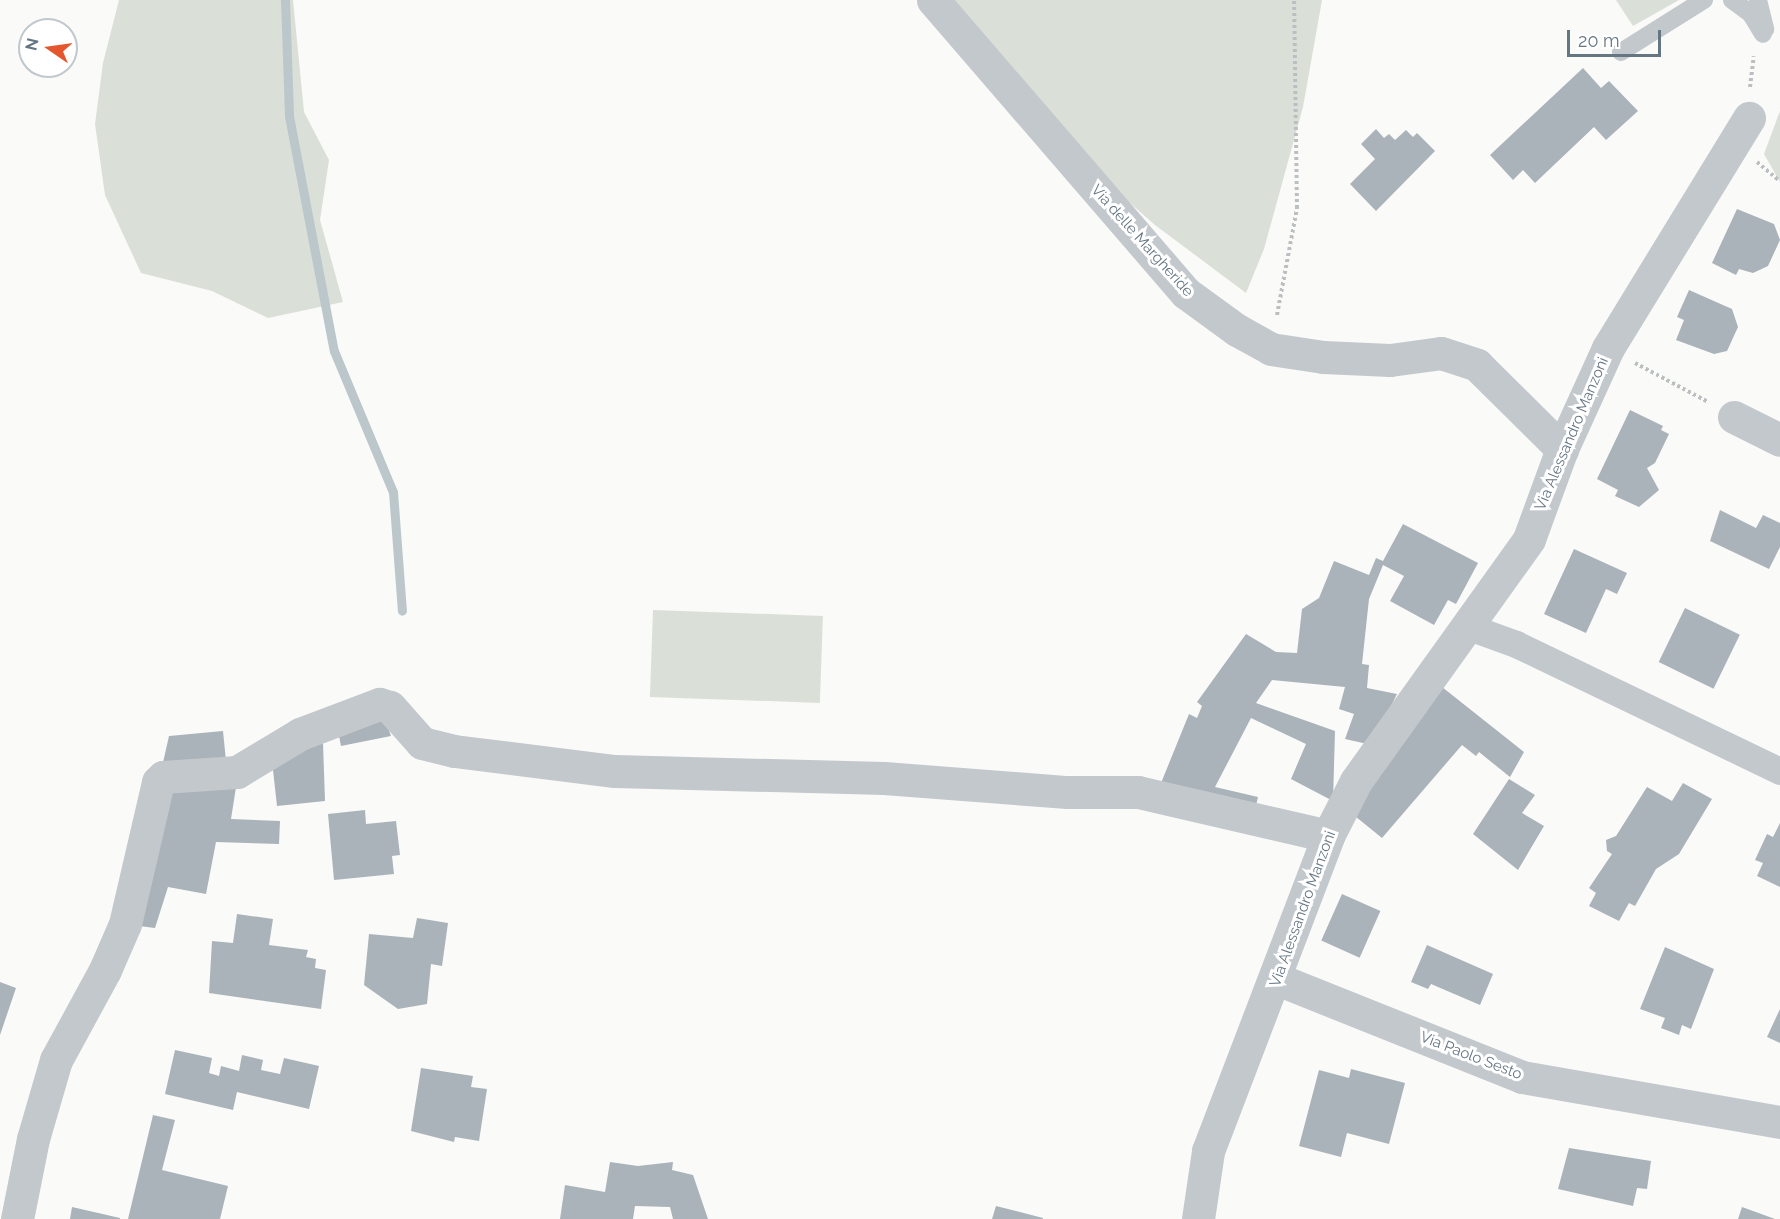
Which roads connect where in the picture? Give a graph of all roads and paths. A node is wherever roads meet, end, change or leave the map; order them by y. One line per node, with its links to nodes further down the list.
1 (933, 0): 9 (street, Via delle Margheride)
2 (1294, 0): 9 (path)
3 (1704, 0): 7 (lane)
4 (1732, 0): 6 (lane)
5 (1758, 0): 6 (lane)
6 (1764, 32): 8 (path)
7 (1621, 52)
8 (1749, 118): 13 (street, Via Alessandro Manzoni)
9 (1271, 349): 13 (street, Via delle Margheride)
10 (1632, 361): 11 (path)
11 (1734, 417): 12 (street)
12 (1780, 440)
13 (1562, 449): 14 (street, Via Alessandro Manzoni)
14 (1469, 627): 15 (street); 16 (street, Via Alessandro Manzoni)
15 (1780, 771)
16 (1328, 836): 17 (street, Via Alessandro Manzoni); 19 (street)
17 (1277, 979): 18 (street, Via Paolo Sesto); 20 (street, Via Alessandro Manzoni)
18 (1780, 1122)
19 (17, 1219)
20 (1198, 1219)

